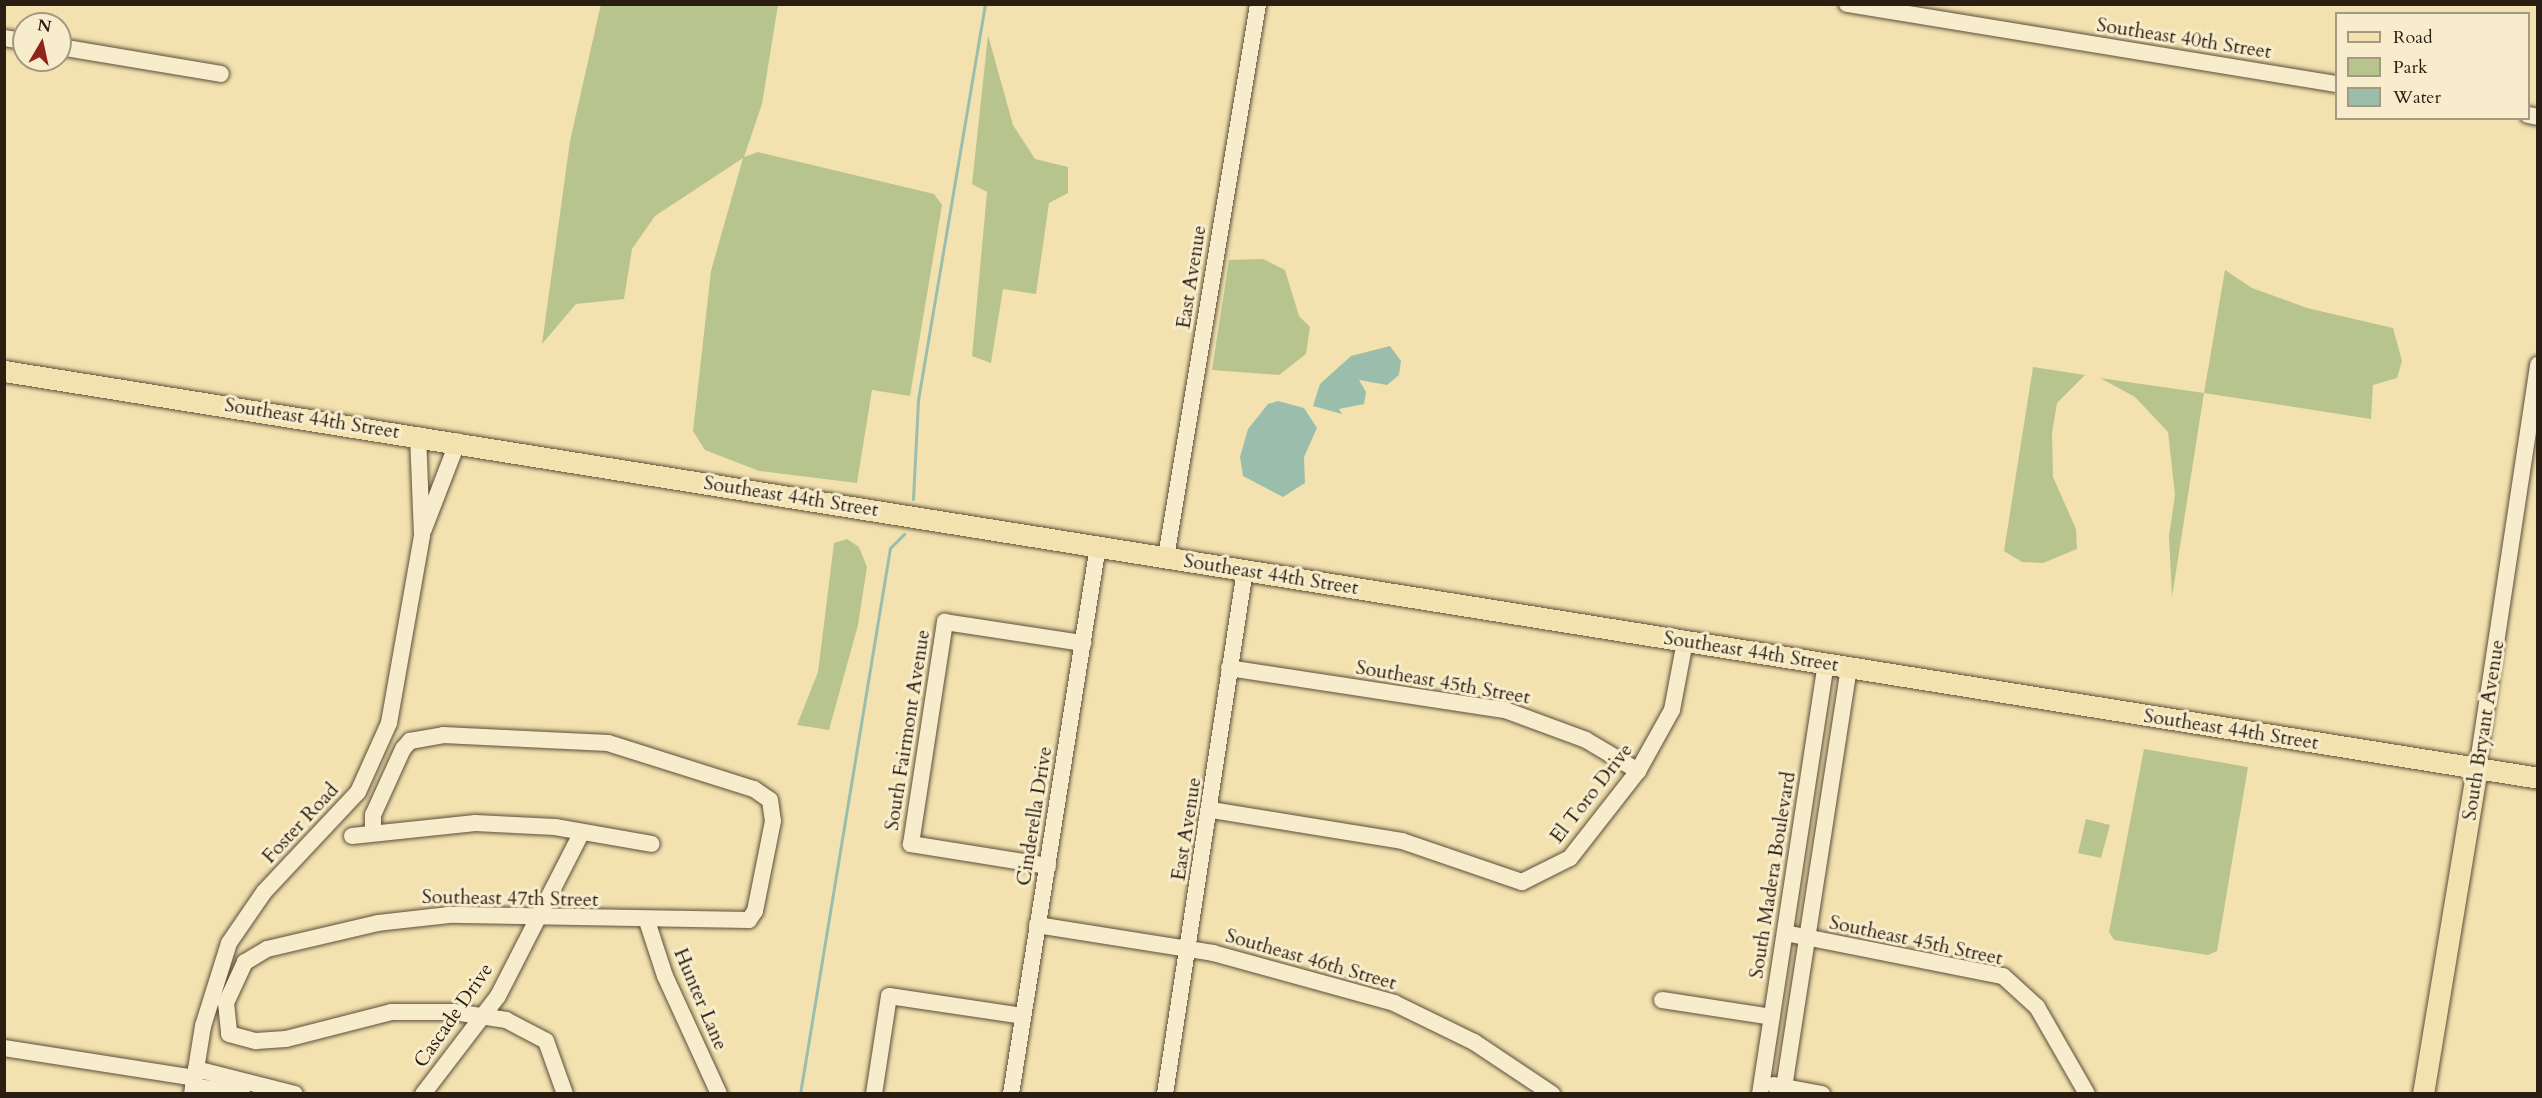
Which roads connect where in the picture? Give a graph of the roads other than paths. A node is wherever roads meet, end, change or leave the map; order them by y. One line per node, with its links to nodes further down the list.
1 (1258, 4): 13 (street, East Avenue)
2 (1847, 4): 3 (street, Southeast 40th Street)
3 (1929, 11): 6 (street, Southeast 40th Street)
4 (72, 49): 5 (street)
5 (221, 74)
6 (2335, 84)
7 (2538, 365): 20 (street, South Bryant Avenue)
8 (4, 371): 9 (main road, Southeast 44th Street)
9 (418, 435): 10 (main road, Southeast 44th Street); 11 (street, Foster Road)
10 (458, 441): 11 (street, Foster Road); 12 (main road, Southeast 44th Street)
11 (422, 535): 40 (street, Foster Road)
12 (1098, 546): 13 (main road, Southeast 44th Street); 16 (street, Cinderella Drive)
13 (1166, 557): 14 (main road, Southeast 44th Street)
14 (1245, 570): 15 (main road, Southeast 44th Street); 19 (street, East Avenue)
15 (1685, 641): 17 (main road, Southeast 44th Street); 21 (street, El Toro Drive)
16 (1083, 644): 28 (street, Cinderella Drive); 28 (street, South Fairmont Avenue)
17 (1826, 663): 18 (main road, Southeast 44th Street); 32 (street, South Madera Boulevard)
18 (1849, 667): 20 (main road, Southeast 44th Street); 33 (street)
19 (1229, 668): 21 (street, Southeast 45th Street); 23 (street, East Avenue)
20 (2477, 768): 22 (main road, Southeast 44th Street); 54 (main road, South Bryant Avenue)
21 (1638, 771): 23 (street, El Toro Drive)
22 (2538, 778)
23 (1211, 810): 34 (street, East Avenue)
24 (373, 831): 25 (street); 26 (street); 30 (street, Southeast 47th Street)
25 (582, 832): 27 (street); 29 (street, Cascade Drive)
26 (352, 836)
27 (652, 844)
28 (1048, 866): 31 (street, Cinderella Drive)
29 (542, 915): 30 (street, Southeast 47th Street); 36 (street, Cascade Drive); 36 (street, Southeast 47th Street)
30 (648, 921): 47 (street, Hunter Lane)
31 (1037, 925): 34 (street, Southeast 46th Street); 37 (street, Cinderella Drive)
32 (1785, 933): 33 (street, Southeast 45th Street); 38 (street, South Madera Boulevard)
33 (1808, 939): 42 (street); 53 (street, Southeast 45th Street)
34 (1188, 949): 50 (street, East Avenue); 51 (street, Southeast 46th Street)
35 (1662, 1000): 38 (street)
36 (482, 1014): 45 (street, Cascade Drive); 46 (street)
37 (1023, 1016): 48 (street); 49 (street, Cinderella Drive)
38 (1772, 1017): 41 (street, South Madera Boulevard)
39 (4, 1048): 40 (street)
40 (194, 1081): 43 (street); 44 (street)
41 (1761, 1088): 42 (street)
42 (1783, 1090): 52 (street)
43 (242, 1094)
44 (295, 1094)
45 (423, 1094)
46 (565, 1094)
47 (719, 1094)
48 (874, 1094)
49 (1011, 1094)
50 (1165, 1094)
51 (1552, 1094)
52 (1822, 1094)
53 (2087, 1094)
54 (2423, 1094)

